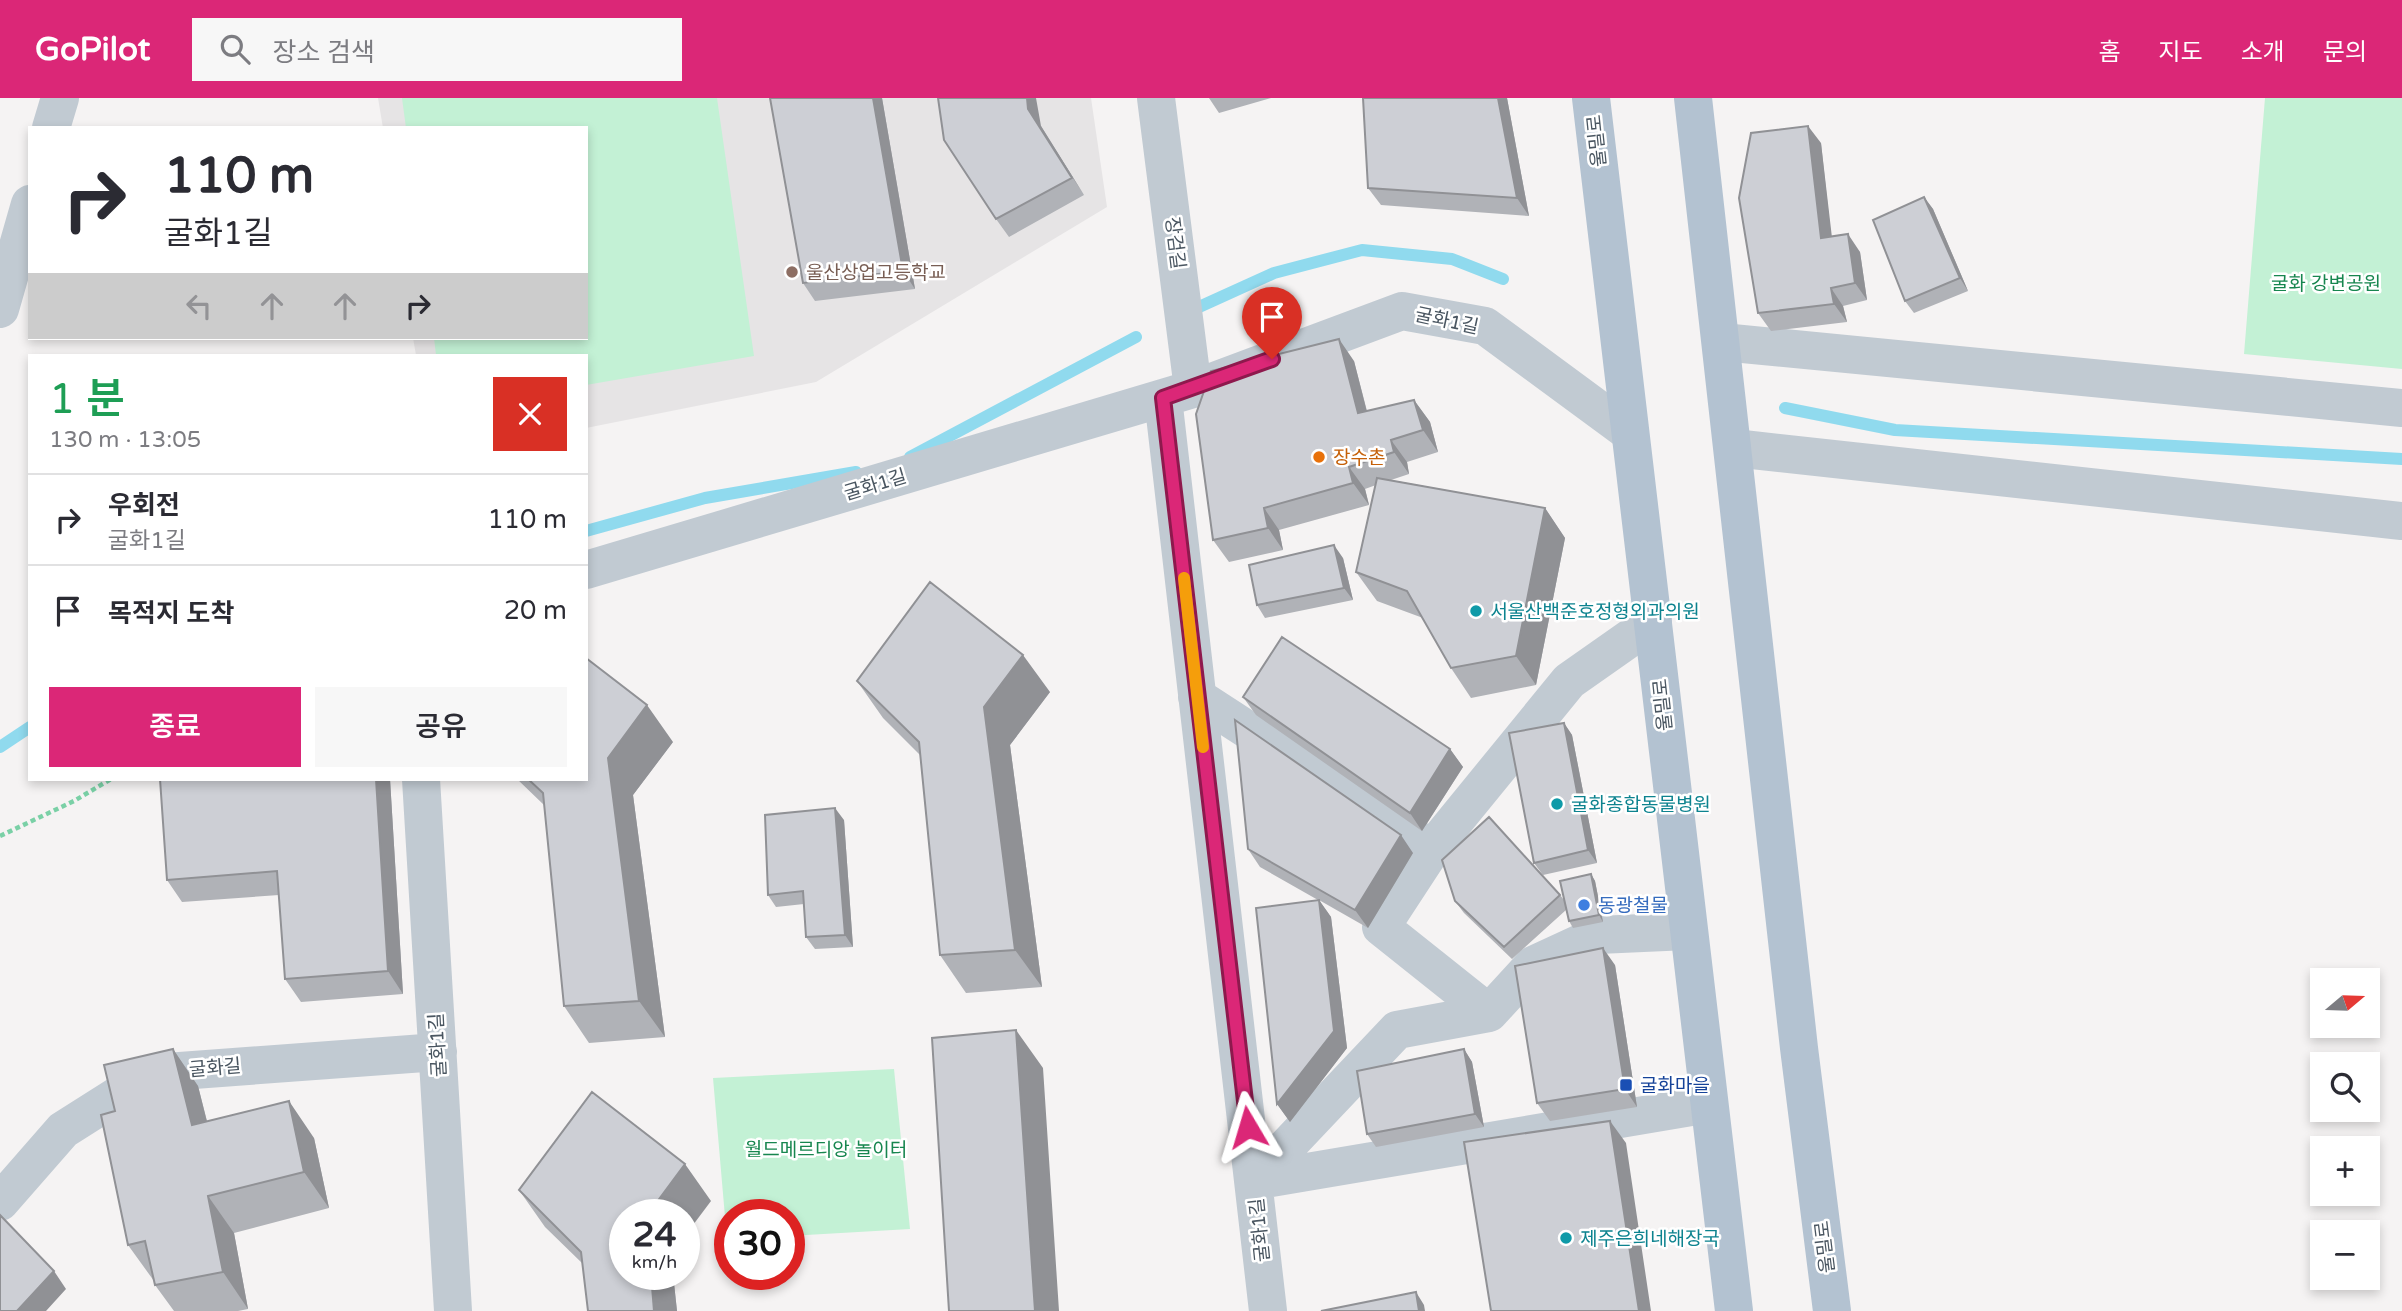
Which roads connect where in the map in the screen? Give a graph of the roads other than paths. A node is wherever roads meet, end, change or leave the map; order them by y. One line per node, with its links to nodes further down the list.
1 (60, 98): 5 (street)
2 (1156, 98): 9 (street, 장검길)
3 (1591, 98): 11 (main road, 울밀로)
4 (1693, 98): 8 (main road, 울밀로)
5 (52, 126)
6 (28, 211): 7 (street)
7 (0, 309)
8 (1722, 342): 10 (street); 12 (main road, 울밀로)
9 (1178, 393): 11 (street, 굴화1길); 14 (street, 굴화1길); 16 (street, 굴화1길)
10 (2402, 408)
11 (1629, 432): 15 (main road, 울밀로)
12 (1734, 448): 13 (street); 28 (main road, 울밀로)
13 (2402, 520)
14 (588, 569)
15 (1653, 622): 18 (street); 19 (main road, 울밀로)
16 (1197, 697): 18 (street); 23 (street, 굴화1길)
17 (421, 781): 21 (street, 굴화1길)
18 (1432, 849): 20 (street)
19 (1688, 931): 20 (street); 22 (main road, 울밀로)
20 (1489, 1013): 23 (street)
21 (438, 1052): 24 (street, 굴화길); 25 (street, 굴화1길)
22 (1709, 1104): 23 (street); 27 (main road, 울밀로)
23 (1254, 1181): 26 (street, 굴화1길)
24 (0, 1202)
25 (453, 1311)
26 (1268, 1311)
27 (1734, 1311)
28 (1832, 1311)

